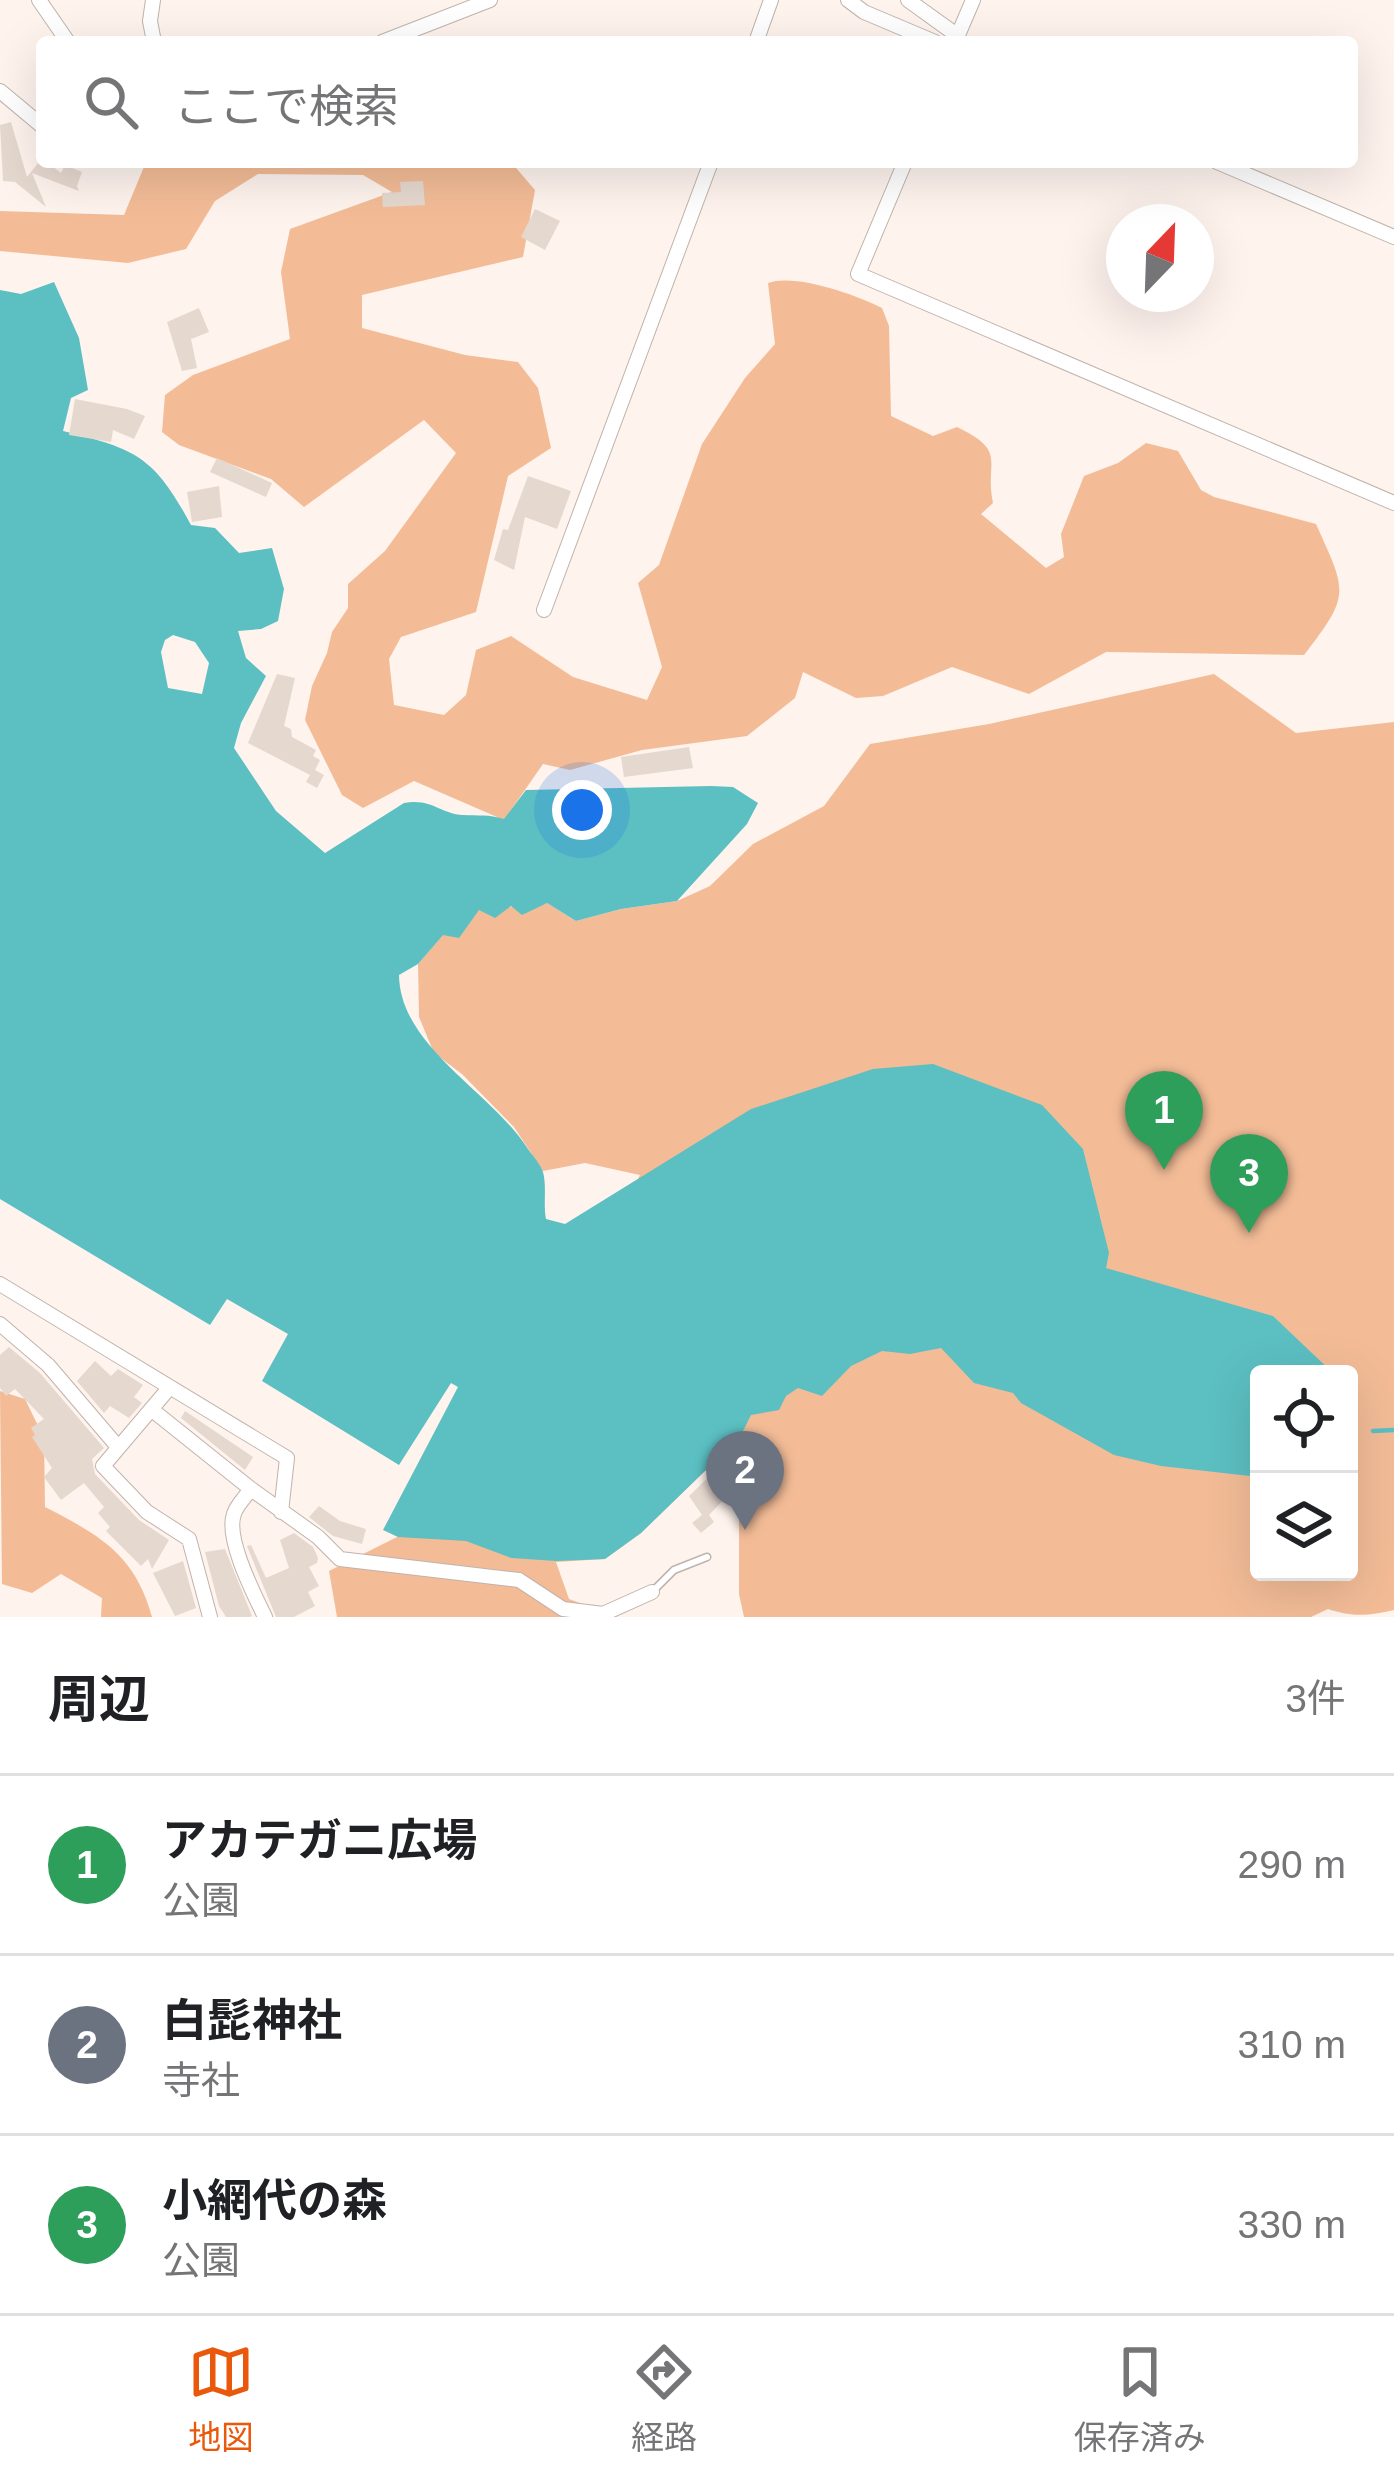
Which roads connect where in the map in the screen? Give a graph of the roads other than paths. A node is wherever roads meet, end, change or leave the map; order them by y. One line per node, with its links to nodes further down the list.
1 (39, 0): 8 (street)
2 (153, 0): 9 (street)
3 (490, 0): 10 (street)
4 (771, 0): 11 (street)
5 (848, 0): 12 (street)
6 (908, 0): 13 (street)
7 (973, 0): 14 (street)
8 (64, 36)
9 (153, 36)
10 (397, 36)
11 (757, 36)
12 (921, 36)
13 (952, 36)
14 (957, 36)
15 (0, 91): 16 (street)
16 (36, 121)
17 (709, 168): 22 (street)
18 (902, 168): 21 (street)
19 (1231, 168): 20 (street)
20 (1394, 237)
21 (1394, 503)
22 (544, 610)
23 (0, 1284): 25 (street)
24 (0, 1324): 27 (street)
25 (170, 1387): 26 (street); 29 (street)
26 (151, 1409): 27 (street); 28 (street)
27 (118, 1447): 32 (street)
28 (250, 1489): 29 (street); 33 (street)
29 (281, 1512): 31 (street)
30 (707, 1557): 31 (lane)
31 (652, 1592)
32 (210, 1617)
33 (265, 1617)

